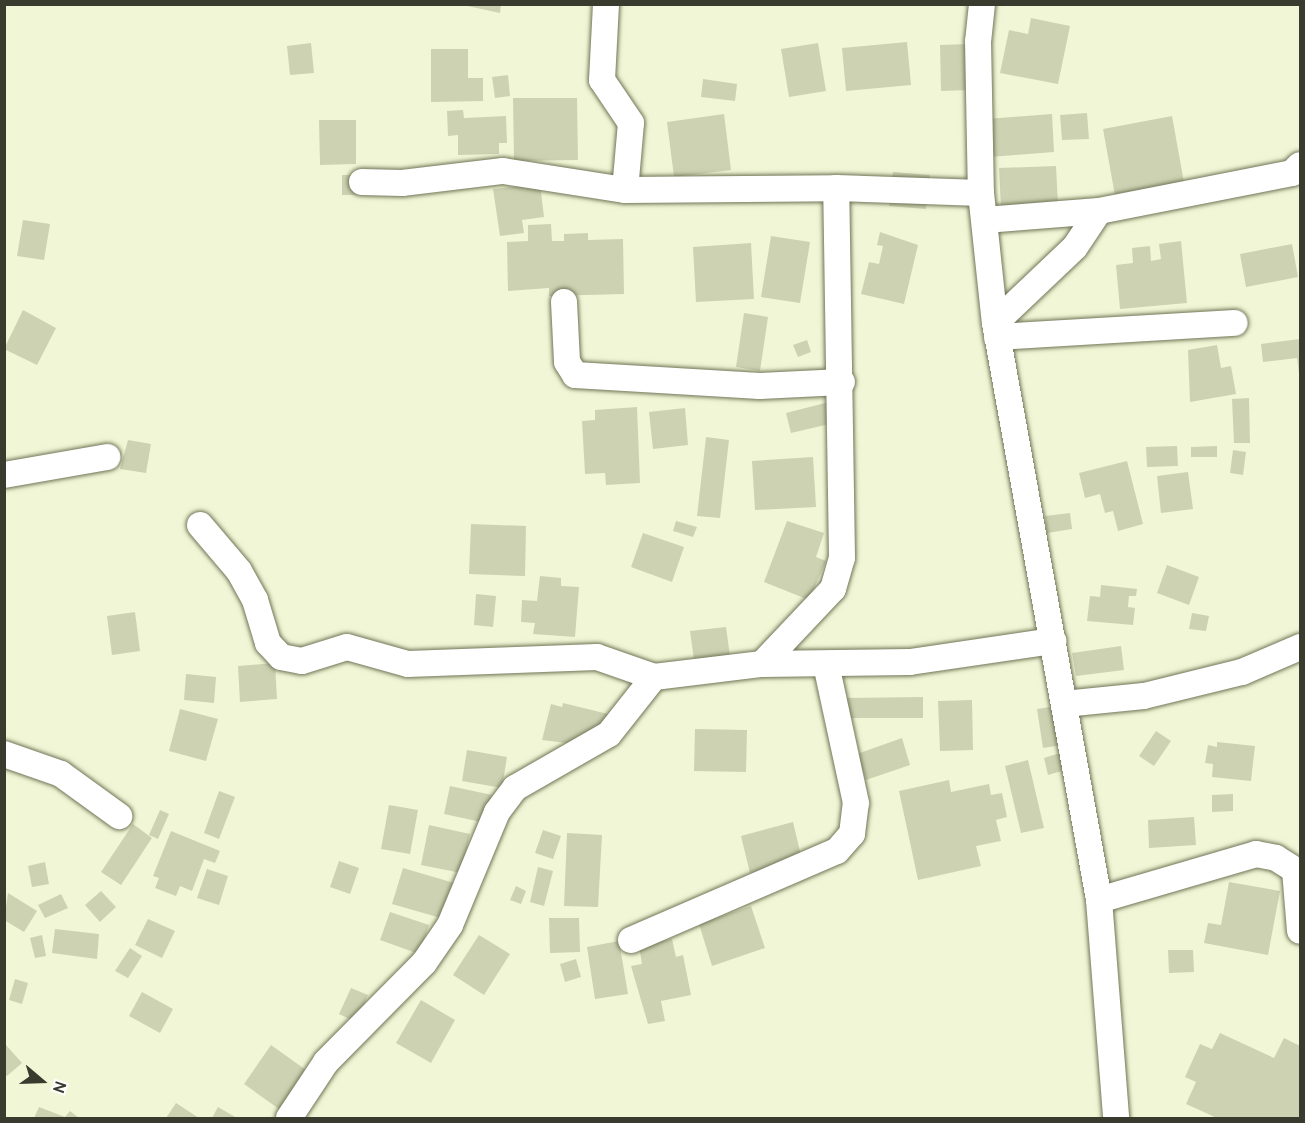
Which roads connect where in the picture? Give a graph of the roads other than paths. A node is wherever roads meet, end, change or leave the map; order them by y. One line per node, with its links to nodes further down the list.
1 (606, 4): 6 (street)
2 (982, 4): 7 (street)
3 (1300, 165): 8 (street)
4 (362, 182): 6 (street)
5 (836, 188): 6 (street); 7 (street); 13 (street)
6 (625, 190)
7 (981, 192): 9 (street)
8 (1099, 211): 9 (street); 12 (street)
9 (985, 220): 12 (street)
10 (564, 302): 13 (street)
11 (1235, 323): 12 (street)
12 (996, 330): 17 (street)
13 (843, 382): 19 (street)
14 (107, 457): 15 (street)
15 (4, 475)
16 (200, 525): 21 (street)
17 (1053, 641): 20 (street); 22 (street)
18 (1300, 647): 22 (street)
19 (762, 664): 20 (street); 21 (street)
20 (826, 664): 27 (street)
21 (654, 676): 28 (street)
22 (1064, 704): 25 (street)
23 (4, 754): 24 (street)
24 (119, 816)
25 (1099, 900): 26 (street); 29 (street)
26 (1300, 931)
27 (632, 940)
28 (289, 1119)
29 (1116, 1119)

